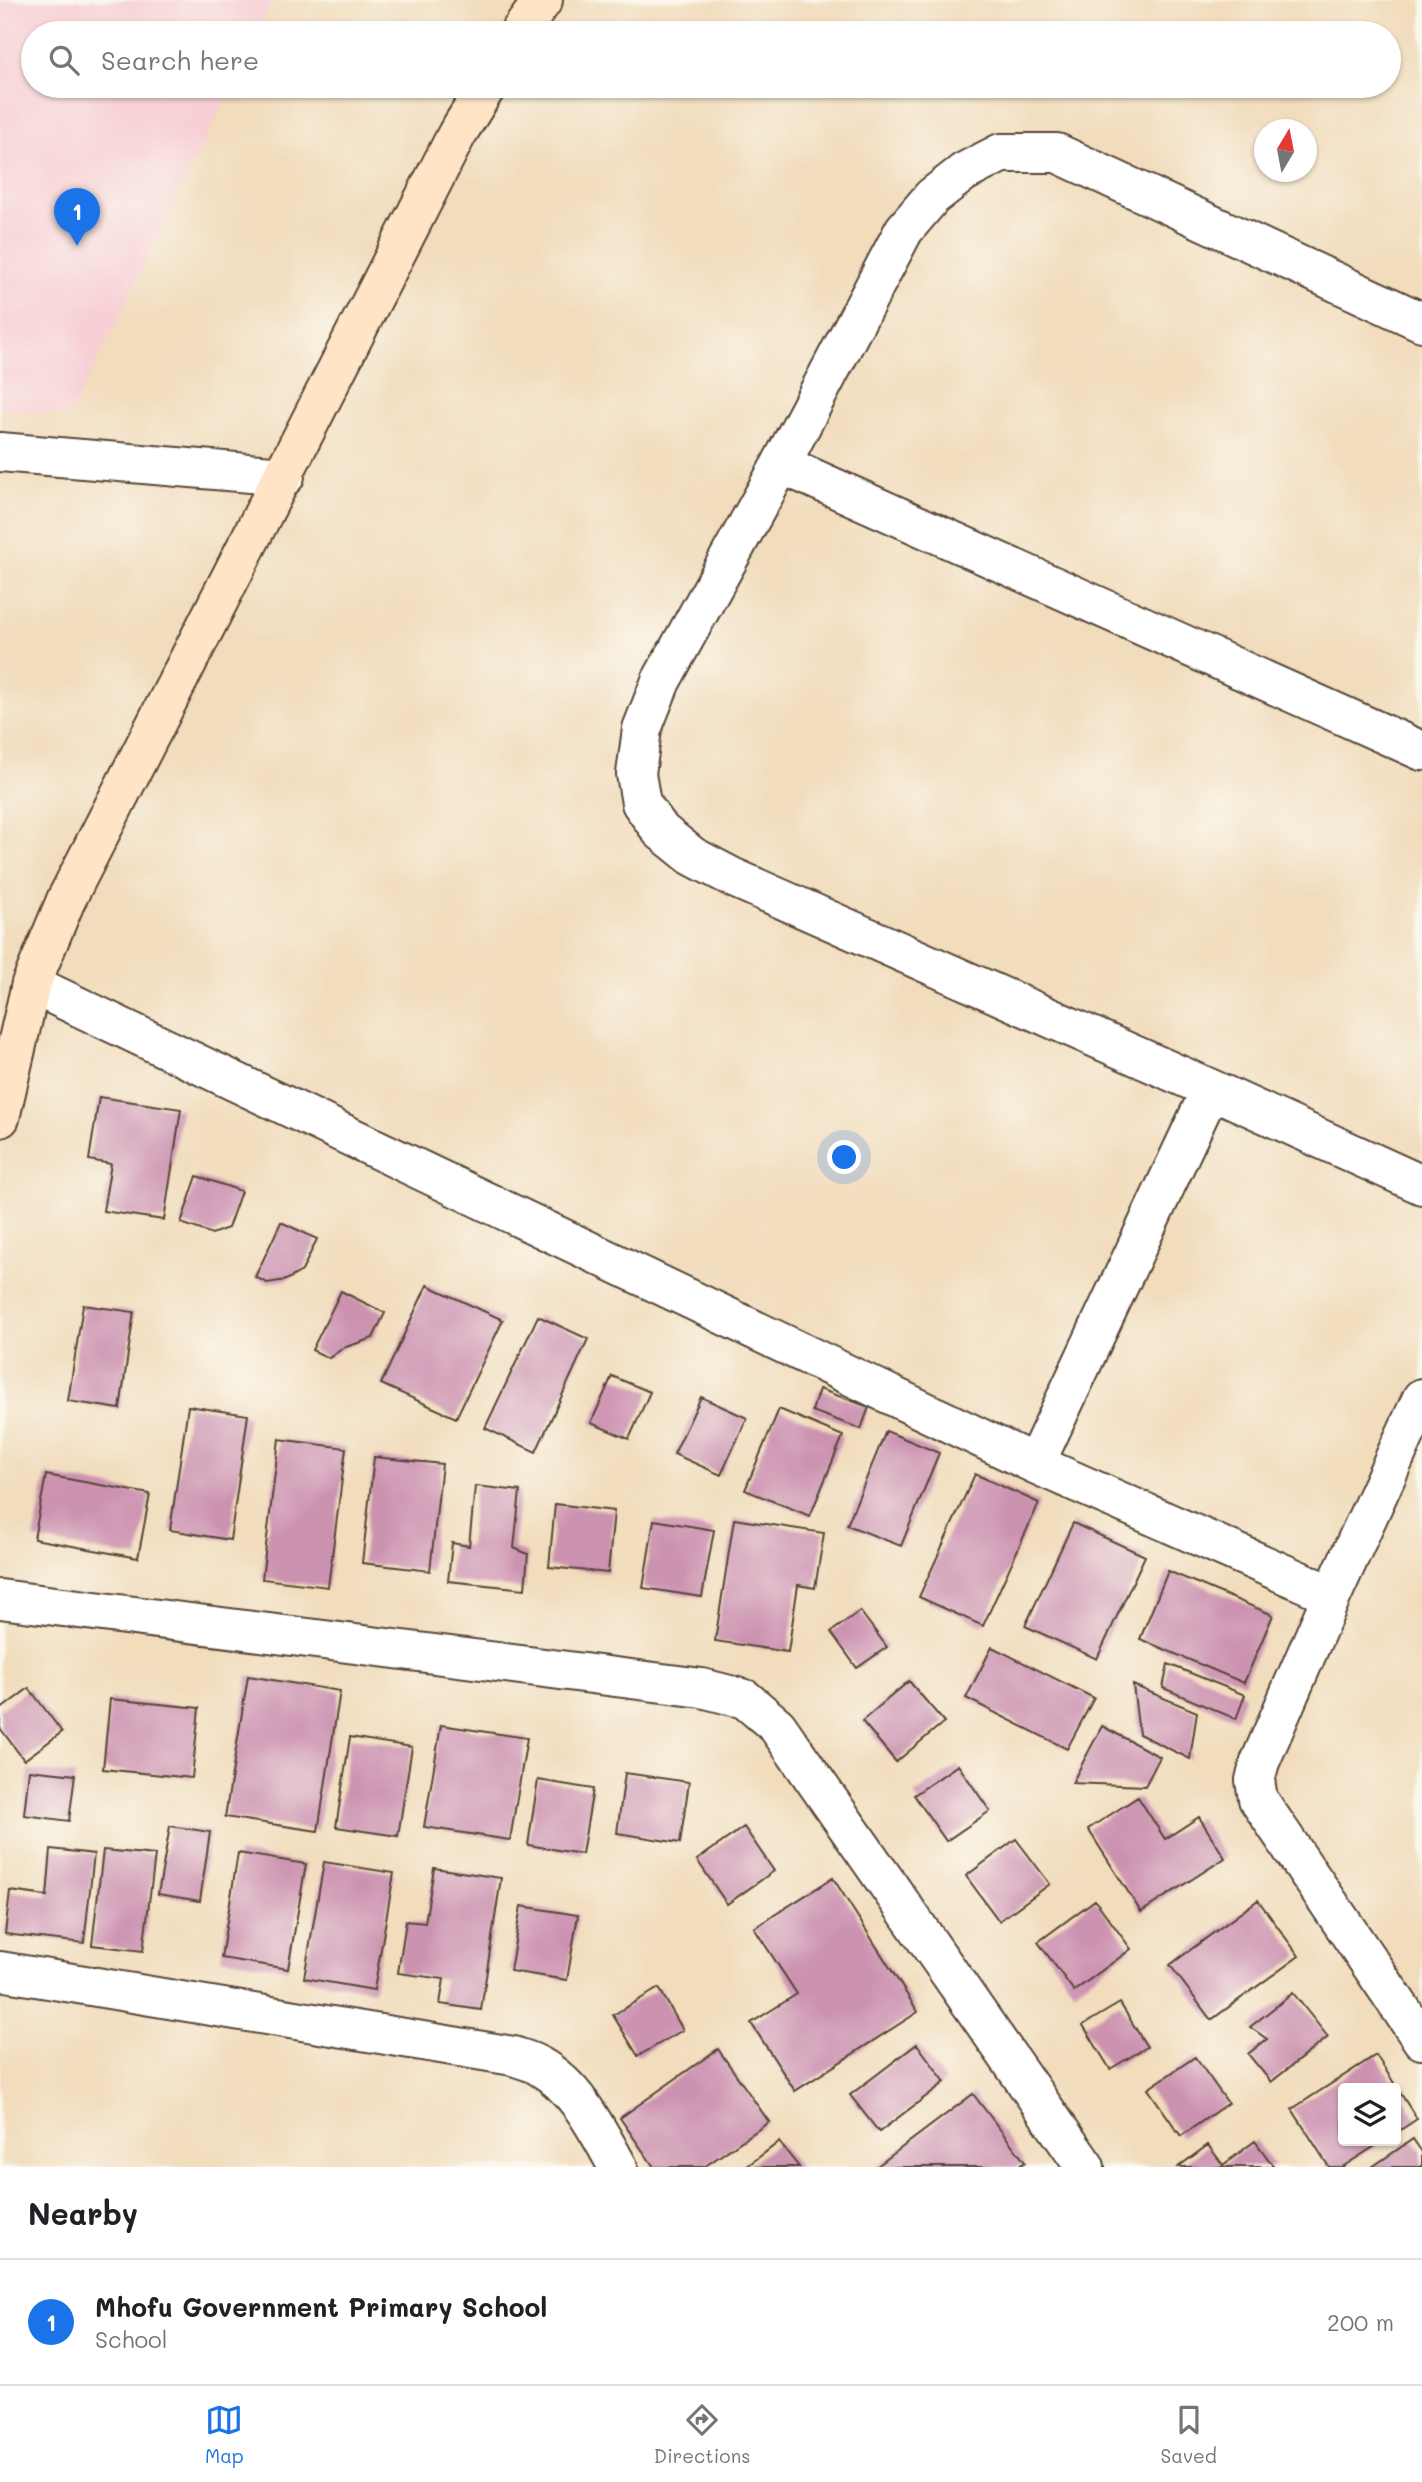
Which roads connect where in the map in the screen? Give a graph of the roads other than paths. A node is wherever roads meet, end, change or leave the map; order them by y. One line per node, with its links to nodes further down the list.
1 (543, 0): 2 (street)
2 (528, 21)
3 (480, 98): 7 (street)
4 (1422, 322): 6 (street)
5 (0, 452): 7 (street)
6 (781, 464): 8 (street); 10 (street)
7 (285, 476): 9 (street)
8 (1422, 751)
9 (30, 985): 11 (street); 14 (street)
10 (1211, 1089): 12 (street); 14 (street)
11 (0, 1118)
12 (1422, 1185)
13 (1422, 1398): 15 (street)
14 (1035, 1464): 15 (street)
15 (1332, 1595): 18 (street)
16 (0, 1599): 20 (street)
17 (0, 1971): 19 (street)
18 (1422, 2040)
19 (618, 2167)
20 (1084, 2167)

